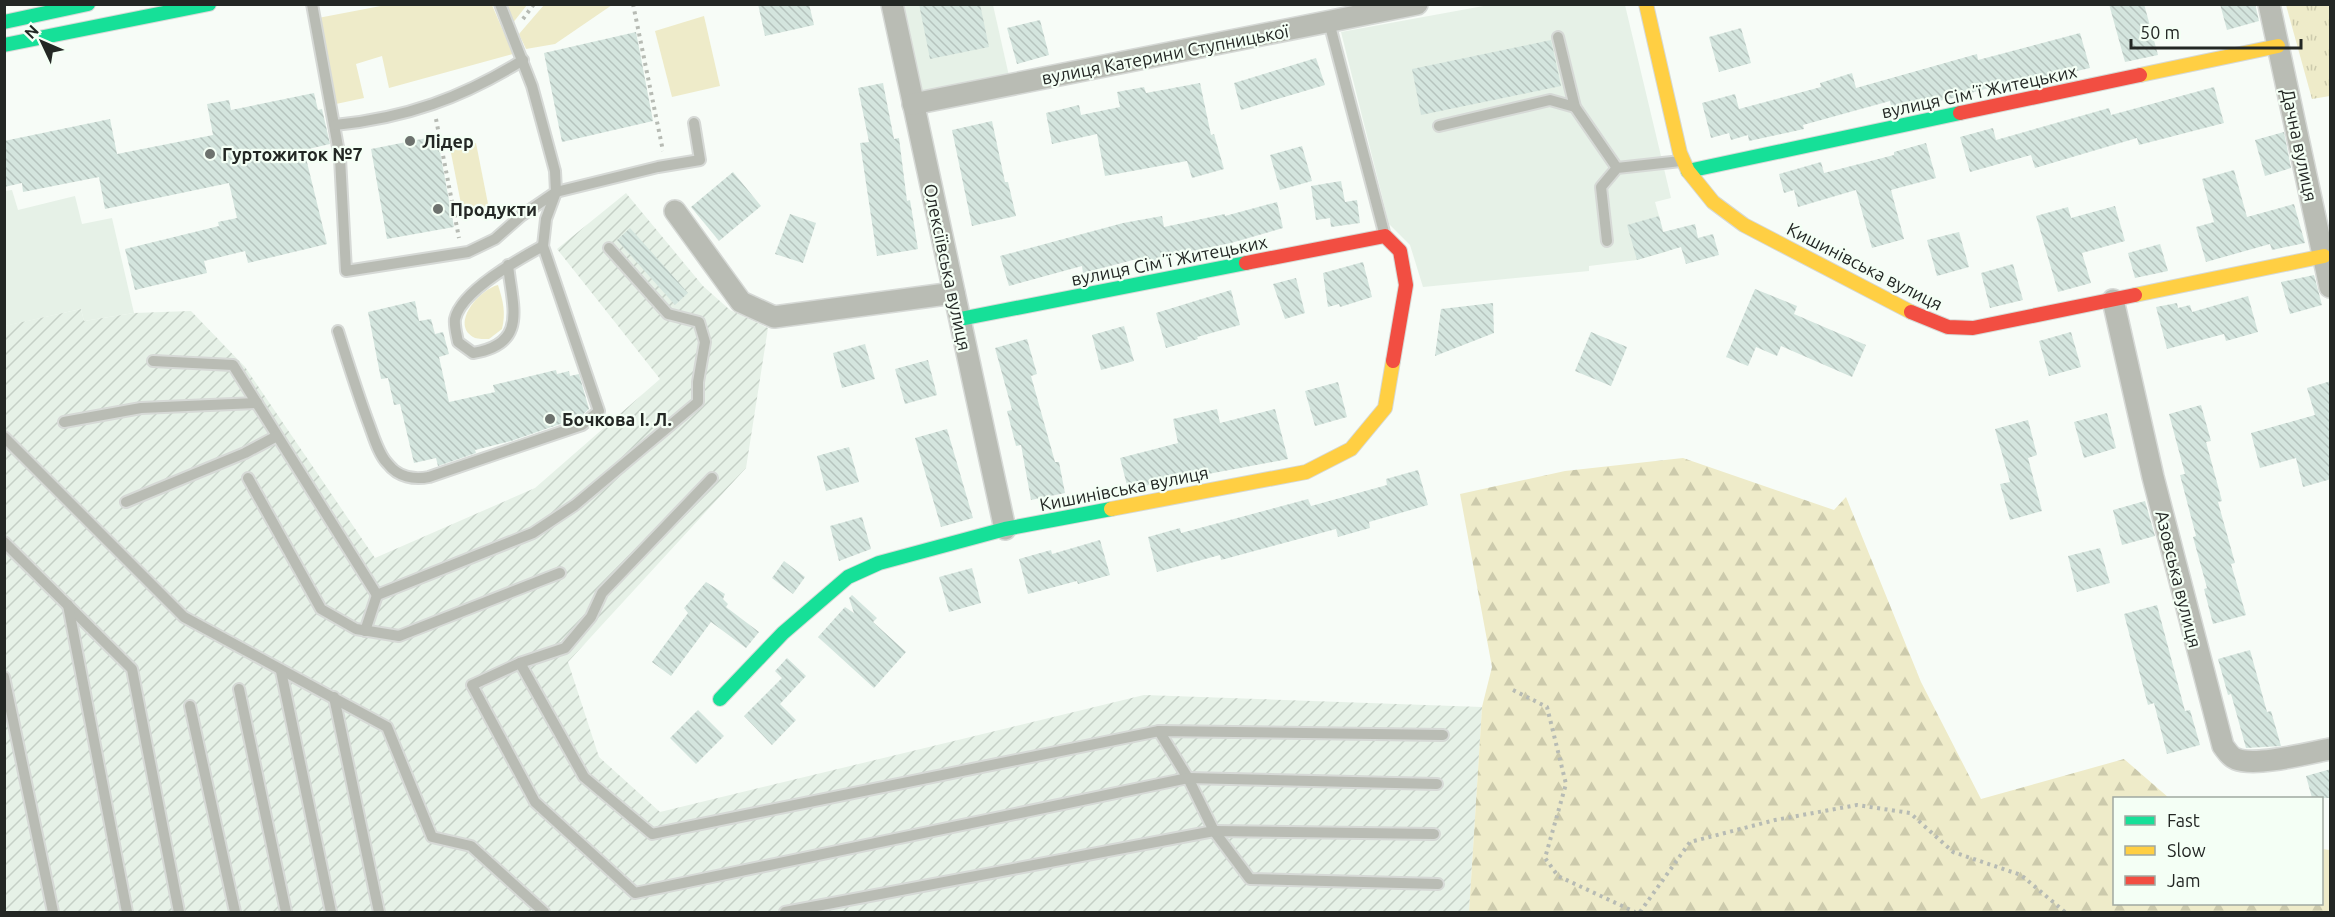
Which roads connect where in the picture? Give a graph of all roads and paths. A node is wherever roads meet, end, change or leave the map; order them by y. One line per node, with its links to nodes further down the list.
1 (88, 4): 10 (street)
2 (209, 4): 13 (street)
3 (312, 4): 20 (lane)
4 (500, 4): 15 (lane)
5 (633, 4): 22 (path)
6 (892, 4): 16 (street, Олексіївська вулиця)
7 (1417, 4): 11 (street, вулиця Катерини Ступницької)
8 (1646, 4): 23 (street, Кишинівська вулиця)
9 (2269, 4): 14 (street, Дачна вулиця)
10 (4, 22)
11 (1329, 22): 16 (street, вулиця Катерини Ступницької); 27 (lane)
12 (1558, 37): 18 (lane)
13 (4, 45)
14 (2278, 46): 23 (street, вулиця Сімʼї Житецьких); 32 (street, Дачна вулиця)
15 (523, 60): 17 (lane); 25 (lane)
16 (913, 104): 35 (street, Олексіївська вулиця)
17 (433, 105): 20 (lane); 31 (path)
18 (1575, 107): 21 (lane); 24 (lane)
19 (694, 123): 22 (lane)
20 (335, 125): 31 (lane)
21 (1439, 126)
22 (665, 165): 25 (lane)
23 (1686, 166): 24 (lane); 36 (street, Кишинівська вулиця)
24 (1617, 168): 28 (lane)
25 (556, 192): 29 (lane); 31 (lane)
26 (675, 212): 35 (street)
27 (1385, 236): 37 (street, вулиця Сімʼї Житецьких); 47 (street, Кишинівська вулиця)
28 (1607, 241)
29 (543, 246): 33 (lane); 38 (lane)
30 (609, 248): 50 (lane)
31 (462, 254)
32 (2324, 256): 34 (street, Дачна вулиця); 36 (street, Кишинівська вулиця)
33 (508, 266): 33 (lane)
34 (2331, 286)
35 (954, 293): 37 (street, Олексіївська вулиця)
36 (2113, 300): 63 (street, Азовська вулиця)
37 (960, 319): 47 (street, Олексіївська вулиця)
38 (338, 331)
39 (153, 361): 40 (lane)
40 (257, 403): 41 (lane); 42 (lane)
41 (64, 422)
42 (277, 435): 46 (lane); 50 (lane)
43 (4, 437): 54 (lane)
44 (248, 478): 52 (lane)
45 (712, 478): 53 (lane)
46 (126, 502)
47 (1005, 529): 59 (street, Кишинівська вулиця)
48 (4, 542): 51 (lane)
49 (560, 573): 52 (lane)
50 (377, 595): 52 (lane)
51 (68, 604): 70 (lane); 71 (lane)
52 (365, 631)
53 (520, 663): 61 (lane); 64 (lane)
54 (281, 671): 58 (lane); 74 (lane)
55 (4, 677): 69 (lane)
56 (239, 689): 73 (lane)
57 (1513, 690): 78 (path)
58 (333, 697): 75 (lane); 76 (lane)
59 (720, 699)
60 (190, 706): 72 (lane)
61 (1159, 732): 62 (lane); 64 (lane)
62 (1443, 735)
63 (2331, 749)
64 (1188, 778): 65 (lane); 66 (lane)
65 (1437, 784)
66 (1214, 831): 67 (lane); 68 (lane); 77 (lane)
67 (1434, 834)
68 (1438, 884)
69 (53, 912)
70 (127, 912)
71 (179, 912)
72 (235, 912)
73 (286, 912)
74 (332, 912)
75 (379, 912)
76 (544, 912)
77 (785, 912)
78 (1635, 912)
79 (1640, 912): 80 (path)
80 (2065, 912)

